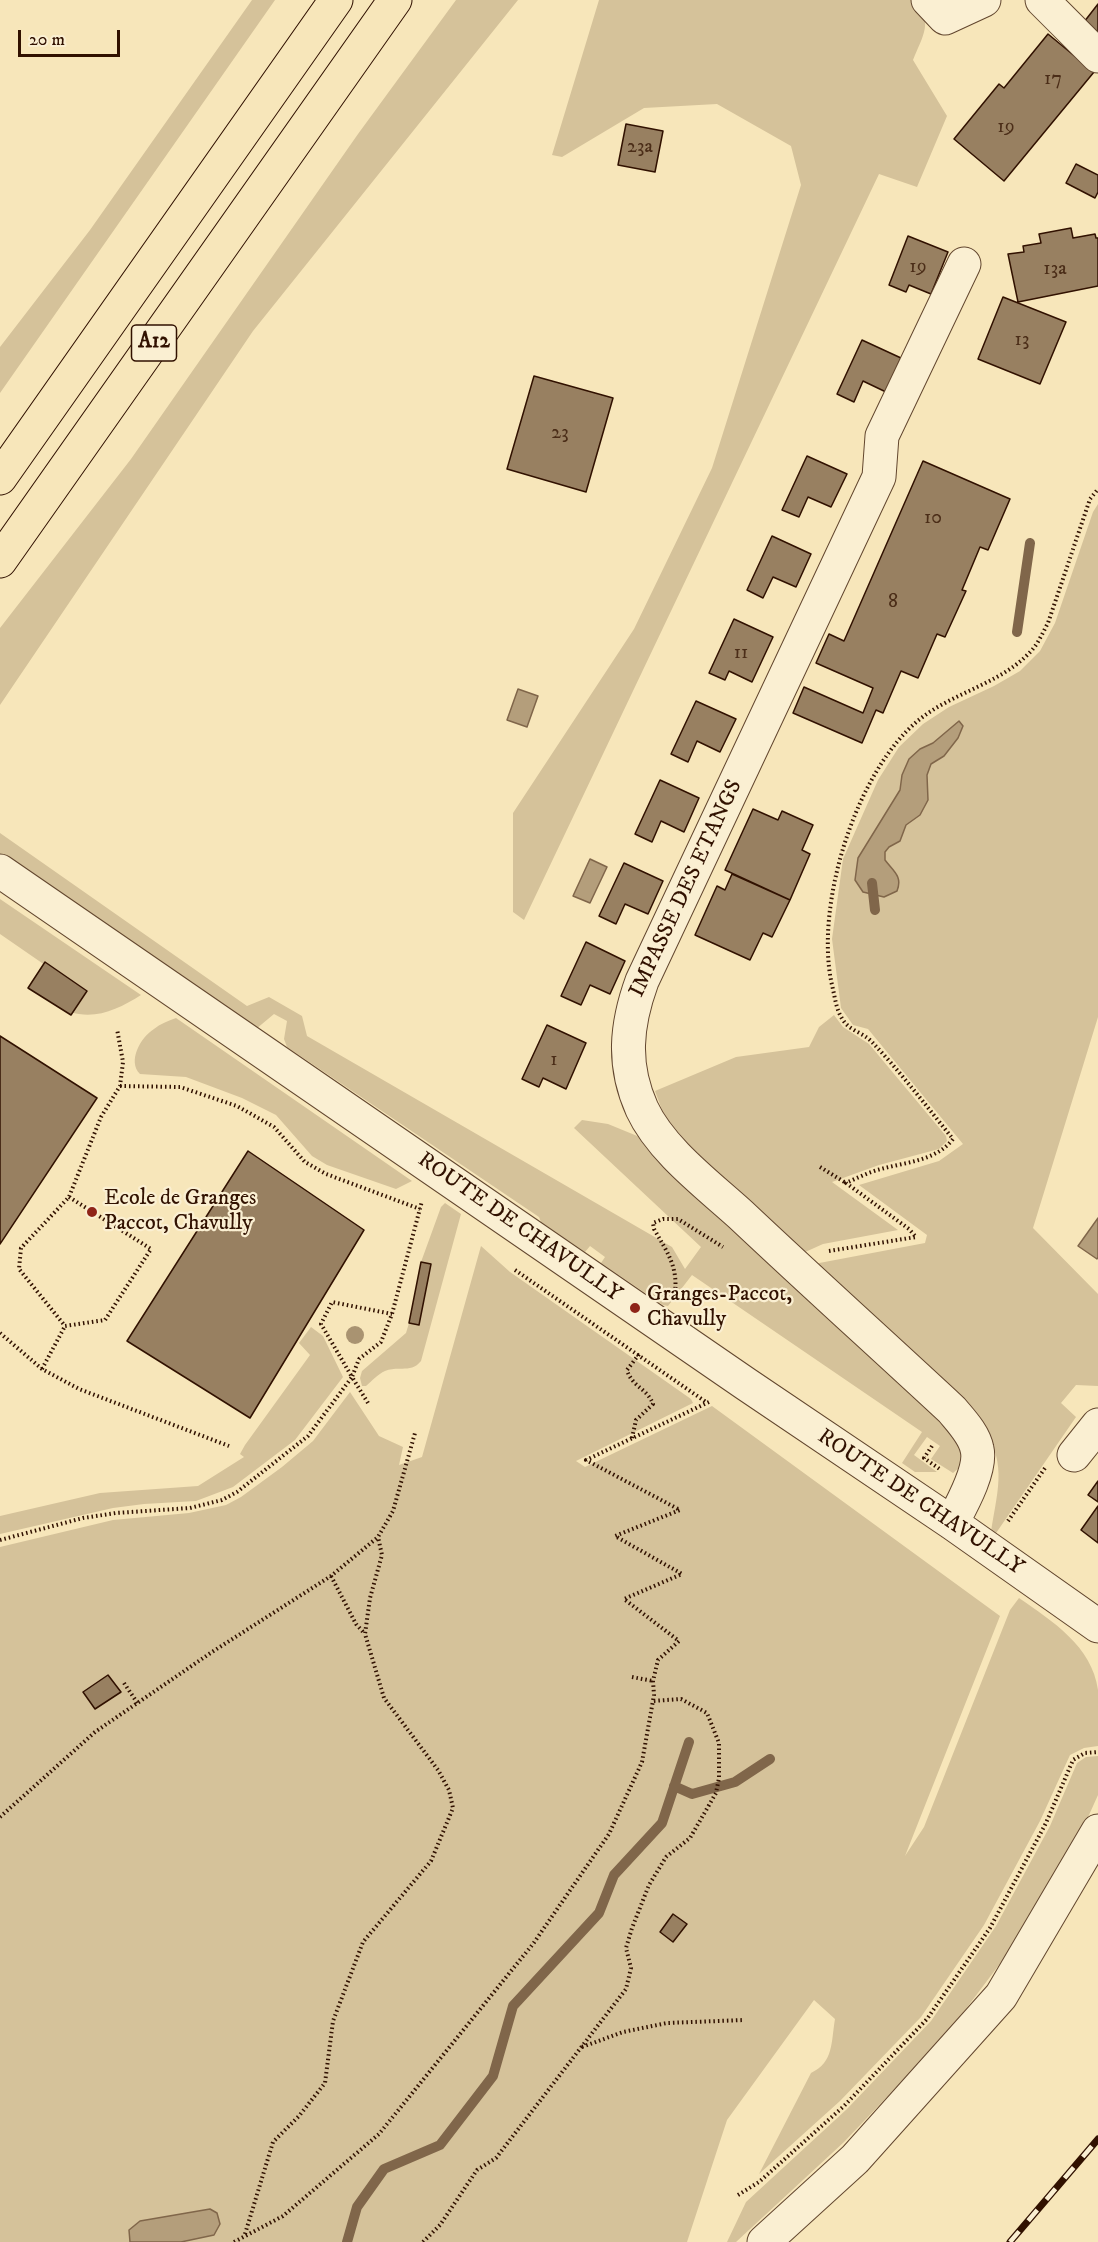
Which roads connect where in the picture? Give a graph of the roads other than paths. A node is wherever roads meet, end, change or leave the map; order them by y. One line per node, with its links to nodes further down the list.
1 (322, 0): 9 (highway)
2 (336, 0): 9 (highway, A12)
3 (395, 0): 10 (highway, A12)
4 (417, 0): 10 (highway)
5 (928, 0): 6 (street)
6 (984, 0)
7 (1042, 0): 8 (street)
8 (1098, 56)
9 (288, 68): 12 (highway, A12)
10 (307, 126): 13 (highway, A12)
11 (964, 264): 17 (street, IMPASSE DES ETANGS)
12 (0, 477)
13 (0, 561)
14 (0, 871): 17 (street, ROUTE DE CHAVULLY)
15 (1098, 1425): 16 (street)
16 (1074, 1455)
17 (952, 1523): 18 (street, ROUTE DE CHAVULLY)
18 (1098, 1626)
19 (1098, 1831): 20 (street)
20 (764, 2242)

